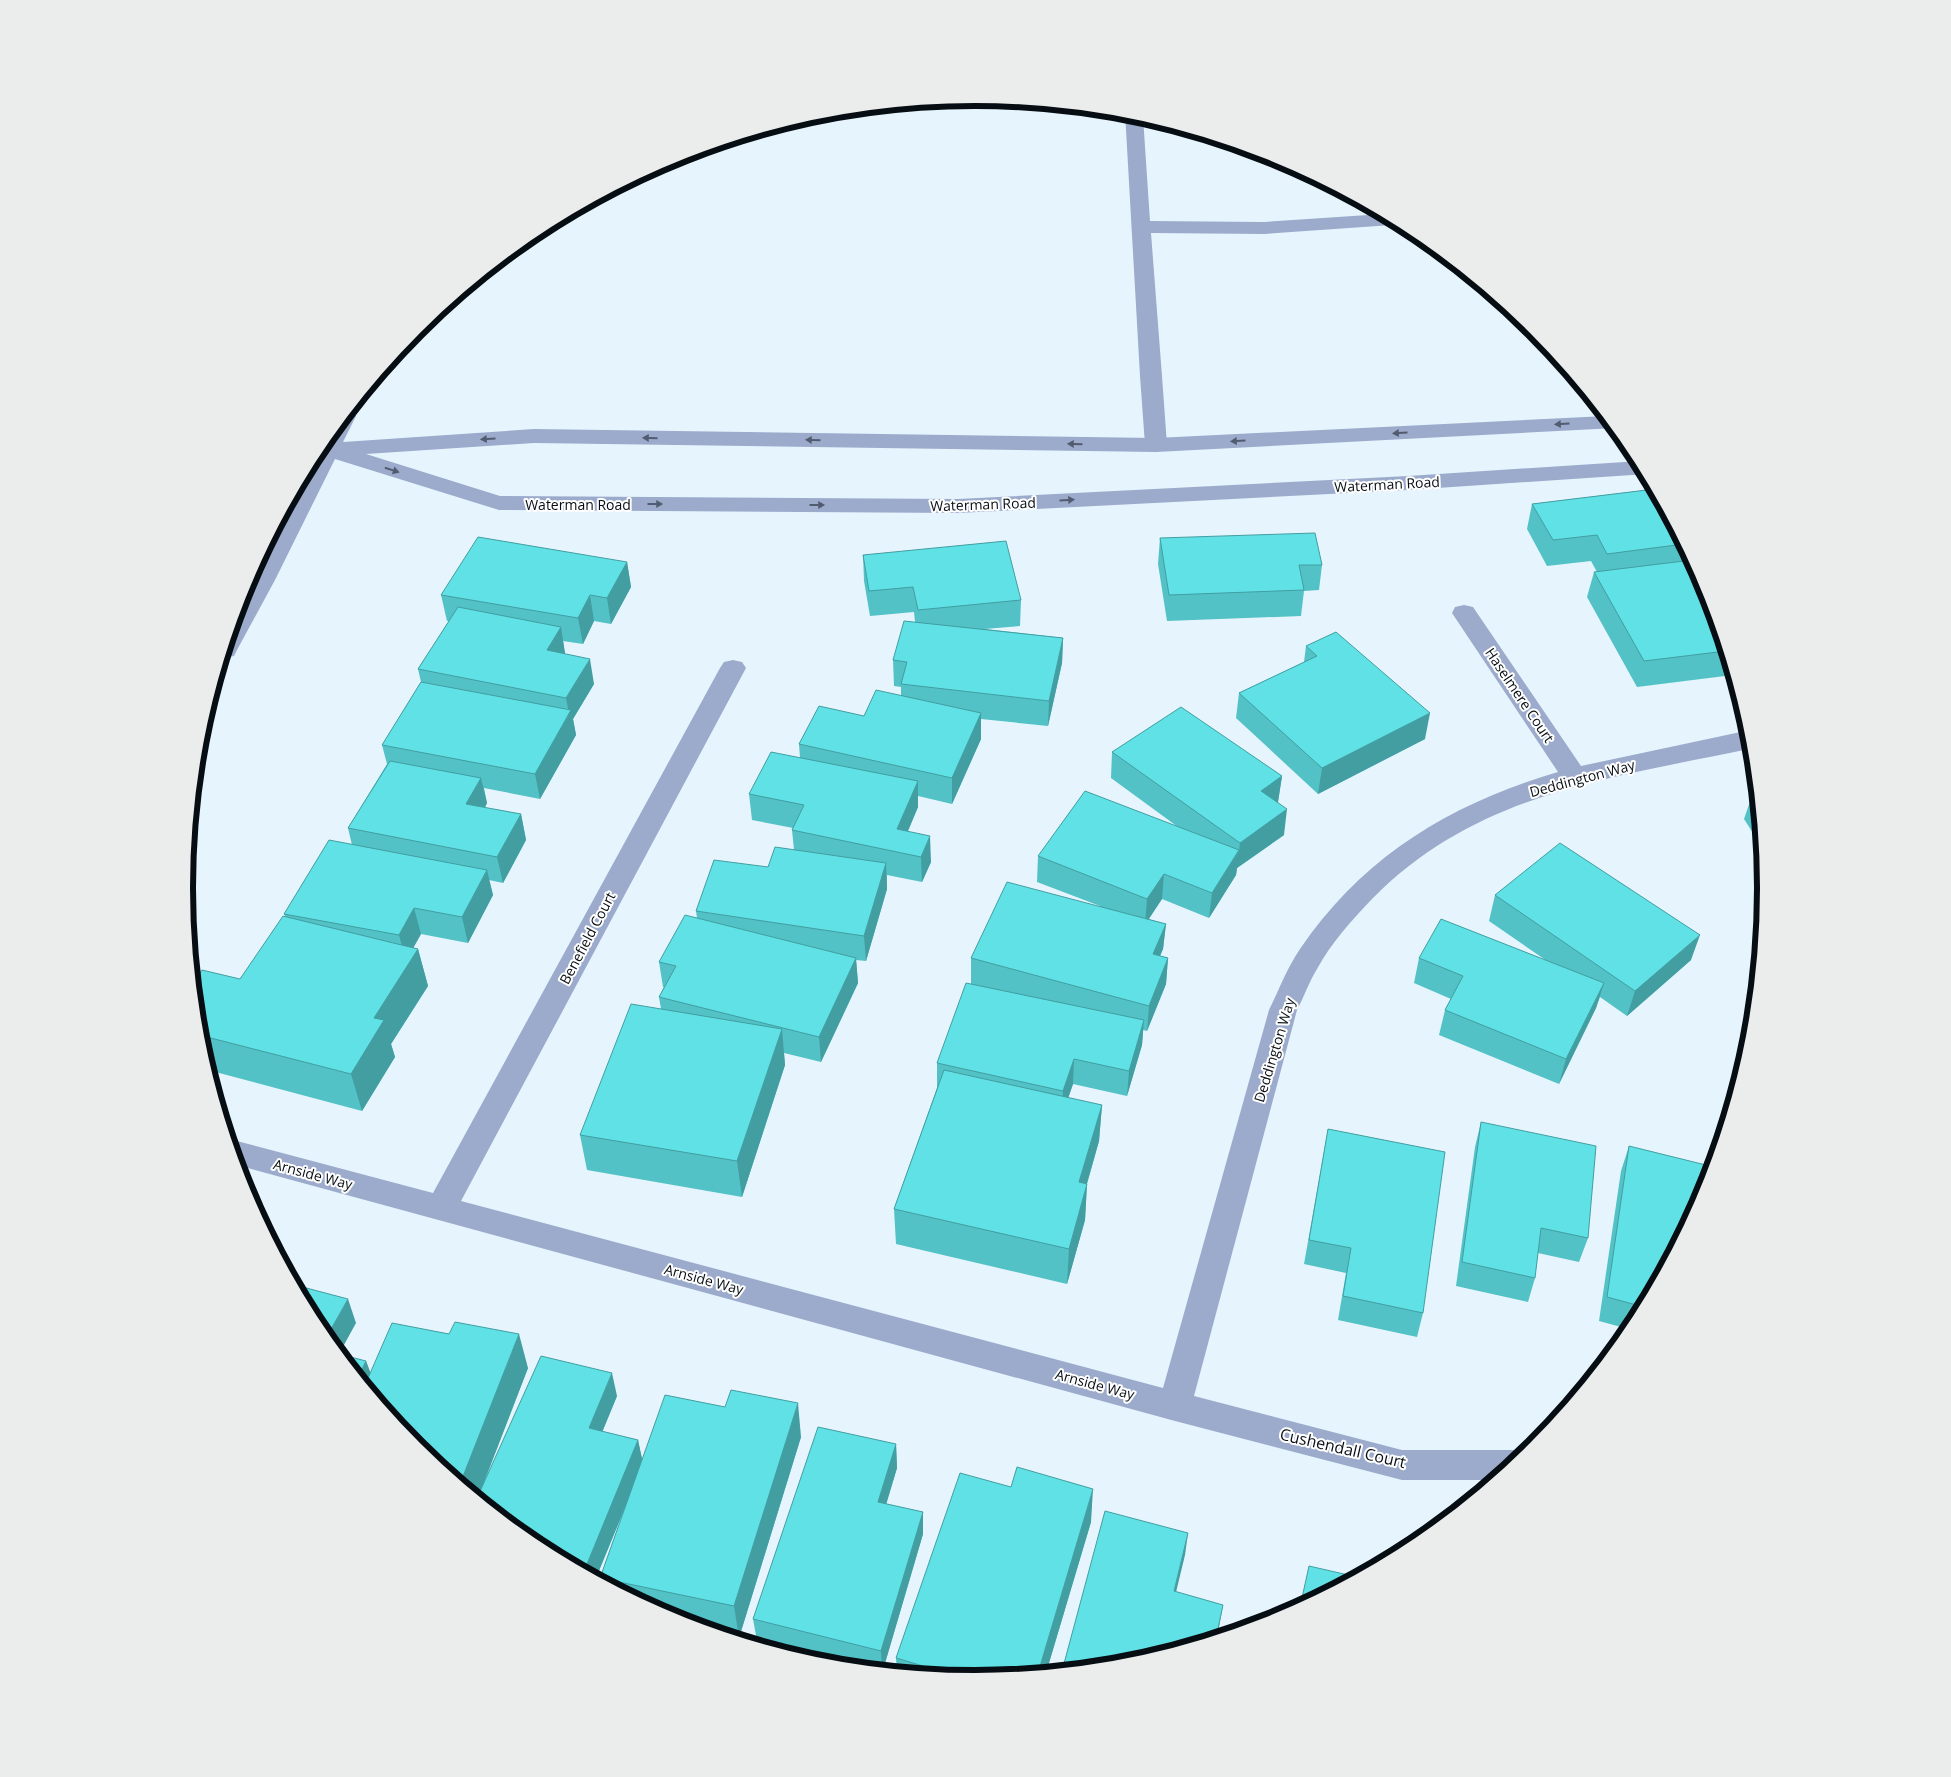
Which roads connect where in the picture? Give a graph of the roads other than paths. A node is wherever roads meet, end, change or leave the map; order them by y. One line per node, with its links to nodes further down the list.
1 (1134, 122): 3 (street)
2 (1381, 220): 3 (street)
3 (1142, 227): 5 (street)
4 (1603, 422): 5 (street, one-way to 5)
5 (1156, 445): 6 (street, one-way to 6)
6 (329, 449)
7 (328, 450): 8 (street, Waterman Road, one-way to 8)
8 (1635, 469)
9 (313, 473): 11 (street)
10 (1464, 613): 14 (street, Haselmere Court)
11 (241, 622)
12 (733, 668): 16 (street, Benefield Court)
13 (1744, 741): 14 (street, Deddington Way)
14 (1575, 777): 17 (street, Deddington Way)
15 (240, 1154): 16 (street, Arnside Way)
16 (441, 1208): 17 (street, Arnside Way)
17 (1175, 1406): 18 (street, Cushendall Court)
18 (1504, 1465)

